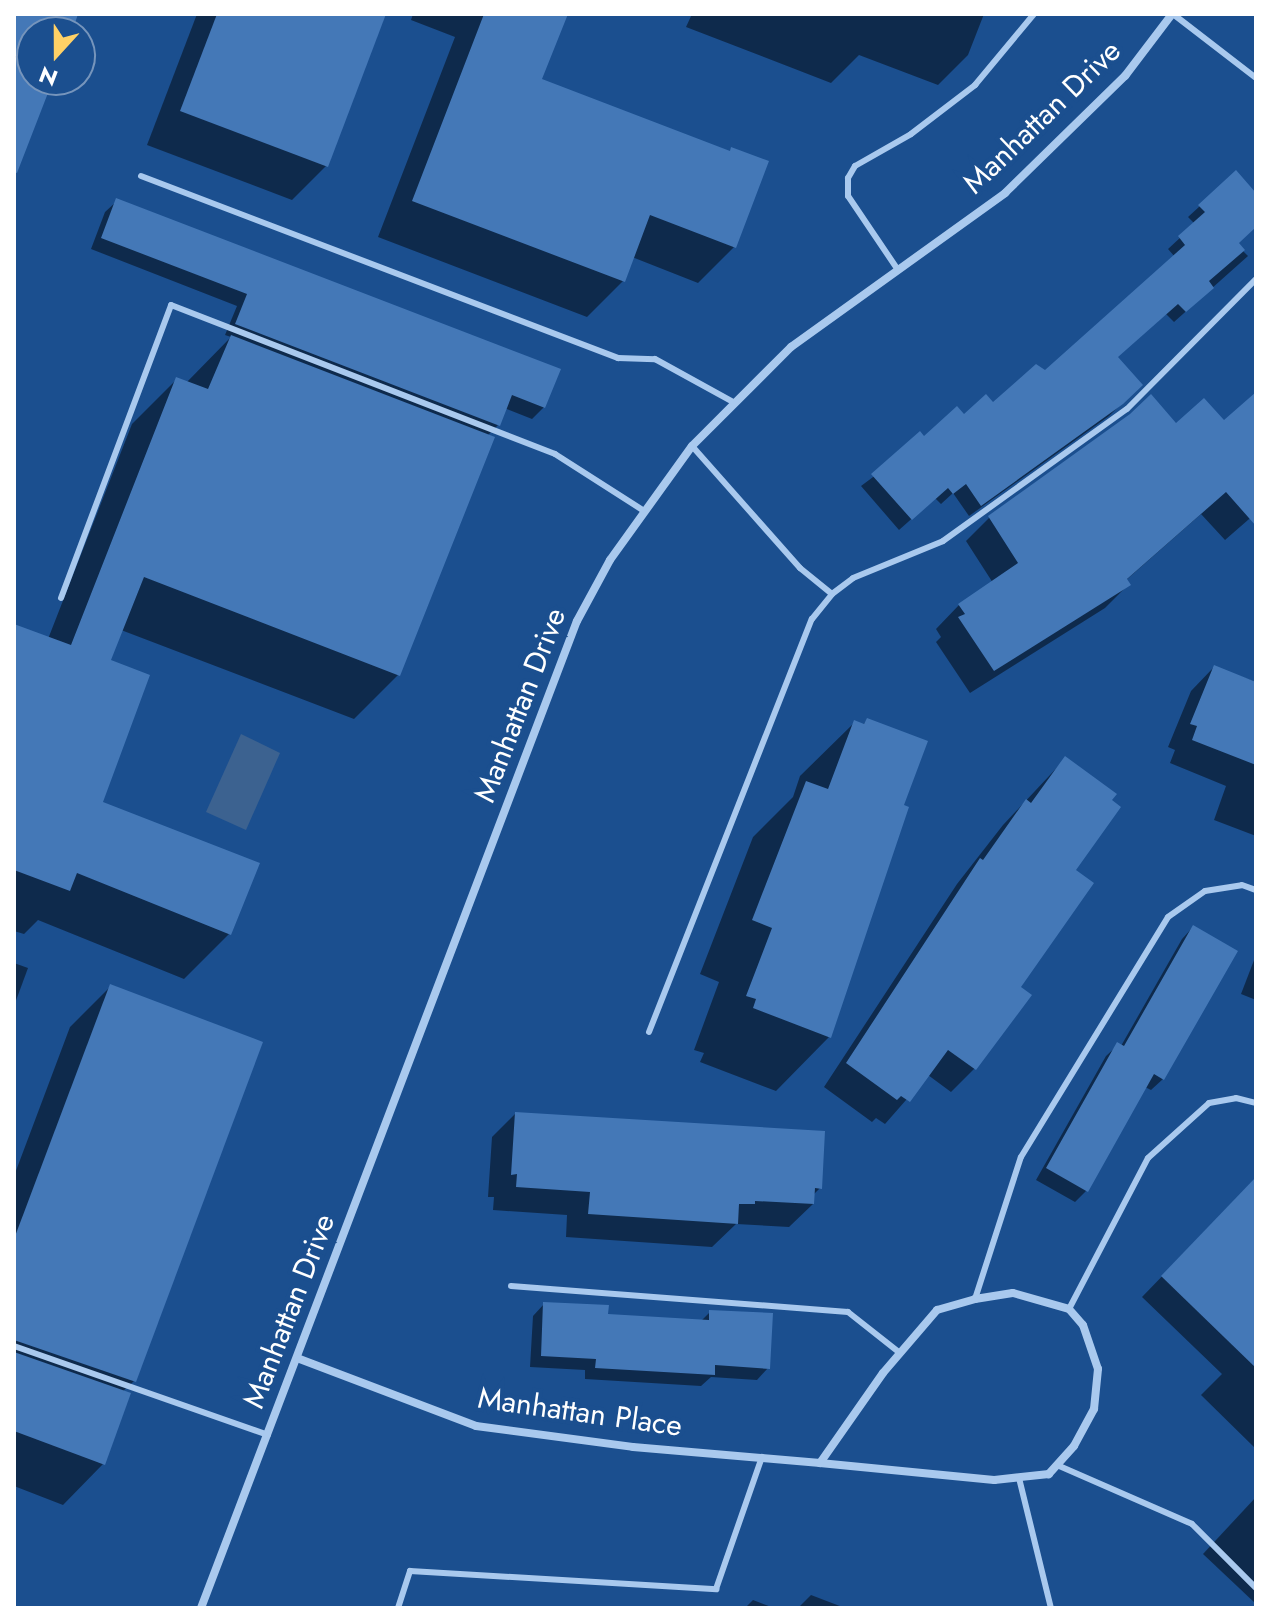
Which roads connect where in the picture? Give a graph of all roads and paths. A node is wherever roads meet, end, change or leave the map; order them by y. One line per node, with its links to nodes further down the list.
1 (1034, 14): 5 (lane)
2 (1172, 14): 3 (lane); 5 (street, Manhattan Drive)
3 (1255, 76)
4 (141, 176): 7 (lane)
5 (898, 270): 7 (street, Manhattan Drive)
6 (1256, 279): 10 (lane)
7 (735, 403): 8 (street, Manhattan Drive)
8 (692, 446): 9 (street, Manhattan Drive); 10 (lane)
9 (644, 511): 11 (lane); 20 (street, Manhattan Drive)
10 (832, 594): 13 (lane)
11 (61, 598)
12 (1256, 890): 16 (lane)
13 (649, 1032)
14 (1256, 1103): 17 (lane)
15 (511, 1286): 19 (lane)
16 (975, 1299): 17 (street); 19 (street)
17 (1069, 1309): 24 (street)
18 (14, 1346): 21 (lane)
19 (900, 1353): 23 (street)
20 (297, 1358): 21 (street, Manhattan Drive); 22 (street, Manhattan Place)
21 (268, 1435): 27 (street, Manhattan Drive)
22 (762, 1457): 23 (street, Manhattan Place); 28 (lane)
23 (820, 1463): 25 (street, Manhattan Place)
24 (1057, 1465): 25 (street, Manhattan Place); 26 (lane)
25 (1019, 1478): 29 (lane)
26 (1256, 1588)
27 (201, 1608)
28 (398, 1608)
29 (1051, 1608)

